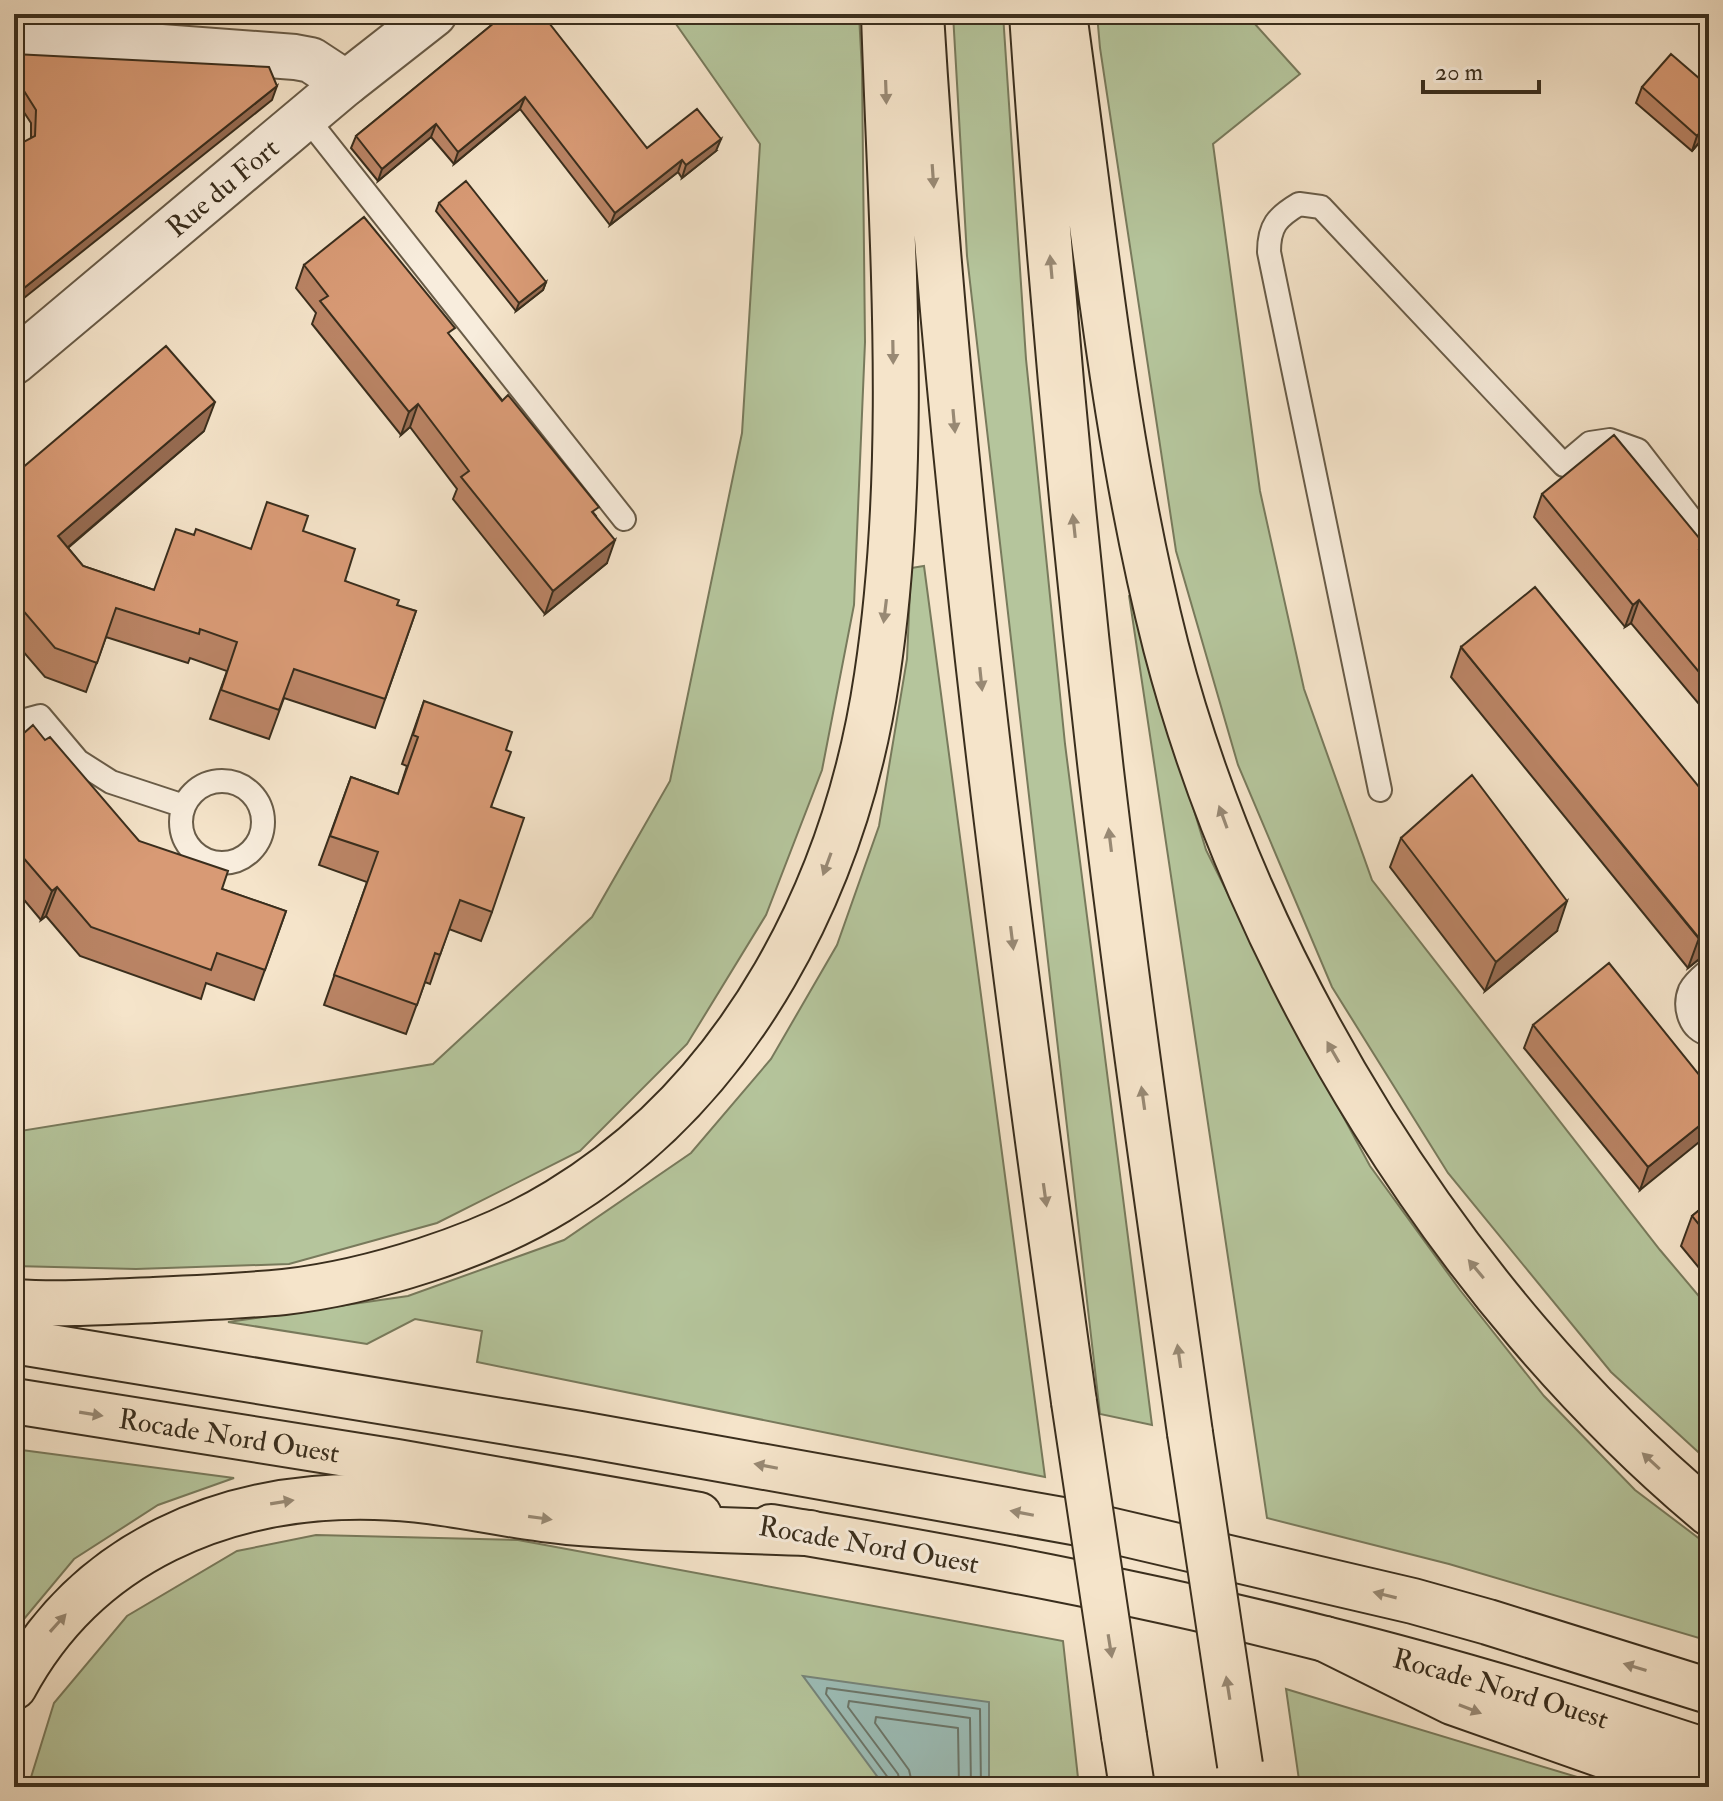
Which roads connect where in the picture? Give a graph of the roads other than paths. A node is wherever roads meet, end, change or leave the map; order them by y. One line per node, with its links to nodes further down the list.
1 (434, 14): 7 (street, Rue du Fort)
2 (884, 14): 17 (highway, one-way to 17)
3 (921, 14): 25 (highway, one-way to 25, bridge)
4 (1032, 14): 27 (highway, one-way to 4, bridge)
5 (1064, 14): 20 (highway, one-way to 5)
6 (14, 36): 7 (street)
7 (346, 83): 8 (street, Rue du Fort)
8 (306, 117): 9 (street, Rue du Fort); 10 (lane)
9 (14, 362)
10 (624, 519)
11 (1709, 542): 13 (lane)
12 (14, 723): 14 (lane)
13 (1380, 790)
14 (184, 806)
15 (1709, 970): 16 (lane)
16 (1709, 1034)
17 (14, 1302)
18 (14, 1341): 24 (highway, Rocade Nord Ouest, one-way to 18)
19 (14, 1401): 21 (highway, Rocade Nord Ouest, one-way to 21)
20 (1709, 1513)
21 (810, 1533): 22 (highway, Rocade Nord Ouest); 23 (highway, one-way to 21)
22 (1325, 1639): 26 (highway, Rocade Nord Ouest); 30 (highway, one-way to 30)
23 (14, 1687)
24 (1709, 1691)
25 (1124, 1736): 28 (highway); 29 (highway)
26 (1709, 1752)
27 (1244, 1780)
28 (1121, 1787)
29 (1132, 1787)
30 (1693, 1787)

